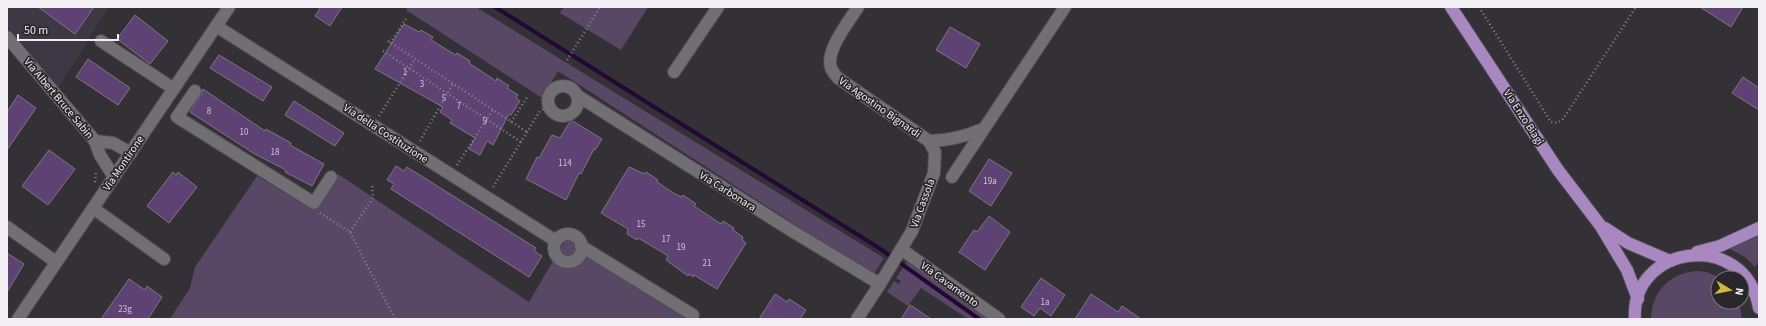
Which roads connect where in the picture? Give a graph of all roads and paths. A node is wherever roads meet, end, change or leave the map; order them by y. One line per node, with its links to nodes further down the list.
1 (229, 7): 10 (street, Via Montirone)
2 (600, 7): 15 (path)
3 (718, 7): 17 (street)
4 (858, 7): 34 (street, Via Agostino Bignardi)
5 (1065, 7): 31 (street, Via Cassola)
6 (1451, 7): 46 (main road, Via Enzo Biagi)
7 (1479, 7): 8 (path)
8 (1636, 7)
9 (406, 18): 14 (path)
10 (216, 26): 19 (street, Via Montirone); 30 (street, Via della Costituzione)
11 (7, 37): 33 (street, Via Albert Bruce Sabin)
12 (101, 41): 19 (street)
13 (383, 51): 16 (path)
14 (415, 59): 16 (path); 18 (path)
15 (567, 60)
16 (409, 68): 21 (path); 30 (path)
17 (674, 72)
18 (454, 84): 21 (path); 26 (path)
19 (174, 89): 24 (street, Via Montirone)
20 (195, 91): 27 (street)
21 (448, 94): 28 (path); 36 (path)
22 (528, 96): 29 (path)
23 (578, 96): 25 (street); 25 (street, Via Carbonara); 57 (street, Via Carbonara)
24 (165, 102): 27 (street); 37 (street, Via Montirone)
25 (549, 106): 32 (path)
26 (492, 110): 28 (path); 29 (path)
27 (181, 112): 41 (street)
28 (487, 119): 35 (path); 39 (path)
29 (511, 122): 32 (path)
30 (373, 124): 36 (street, Via della Costituzione)
31 (983, 129): 34 (street); 42 (street, Via Cassola)
32 (527, 132): 35 (path)
33 (95, 141): 37 (street, Via Albert Bruce Sabin); 40 (street, Via Albert Bruce Sabin)
34 (929, 141): 52 (street, Via Cassola)
35 (521, 142): 44 (path)
36 (414, 150): 39 (street, Via della Costituzione)
37 (130, 153): 40 (street, Via Montirone)
38 (96, 169): 45 (path)
39 (451, 175): 44 (street, Via della Costituzione)
40 (114, 177): 45 (street, Via Montirone)
41 (331, 177)
42 (952, 178)
43 (372, 184): 49 (path)
44 (486, 198): 50 (street, Via della Costituzione)
45 (95, 205): 54 (street); 56 (street, Via Montirone)
46 (1600, 225): 55 (main road, Via Enzo Biagi); 59 (main road, Via Enzo Biagi)
47 (7, 227): 56 (street)
48 (1759, 228): 53 (main road)
49 (350, 232)
50 (556, 241): 51 (street); 51 (street)
51 (581, 246): 61 (street)
52 (901, 249): 57 (street); 64 (street, Via Cavamento)
53 (1688, 255): 55 (main road); 60 (main road)
54 (164, 259)
55 (1670, 261): 59 (main road)
56 (56, 262): 62 (street, Via Montirone)
57 (880, 284): 63 (street)
58 (1759, 284): 60 (main road)
59 (1638, 299): 65 (main road)
60 (1758, 302)
61 (693, 315)
62 (18, 319)
63 (857, 319)
64 (999, 319)
65 (1635, 319)

